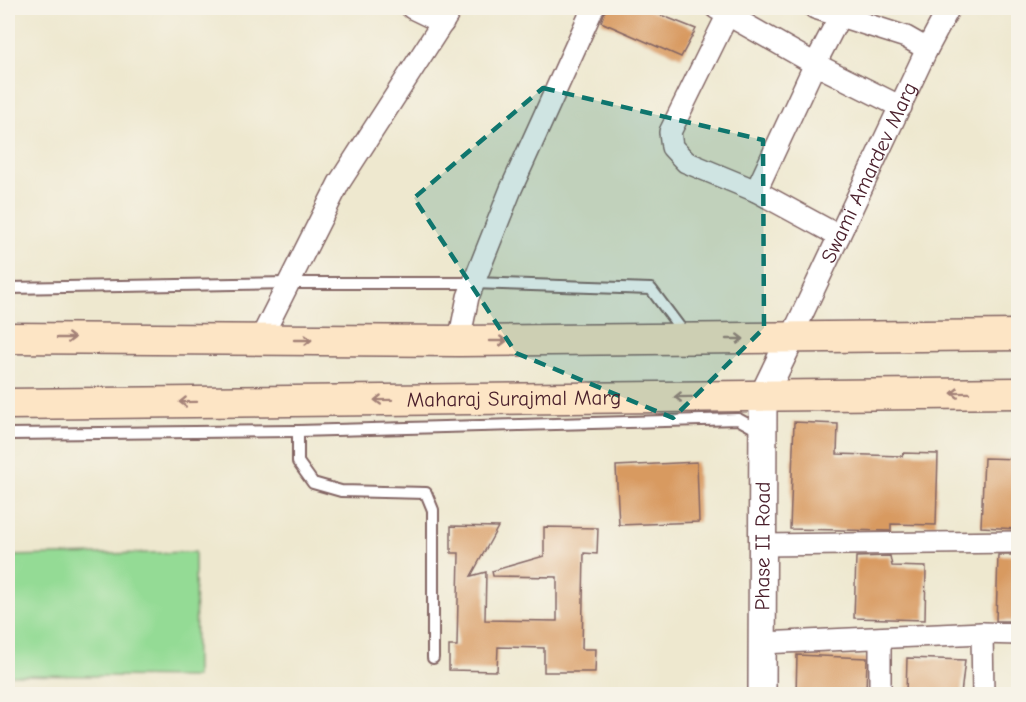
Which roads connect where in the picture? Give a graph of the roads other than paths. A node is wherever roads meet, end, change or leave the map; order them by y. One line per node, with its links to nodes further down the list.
1 (412, 8): 7 (street)
2 (593, 8): 14 (street)
3 (815, 8): 6 (street)
4 (949, 8): 8 (street, Swami Amardev Marg)
5 (724, 10): 9 (street); 11 (street)
6 (842, 12): 8 (street); 9 (street)
7 (447, 15): 13 (street)
8 (927, 49): 10 (street, Swami Amardev Marg)
9 (815, 63): 10 (street); 11 (street)
10 (901, 107): 12 (street, Swami Amardev Marg)
11 (756, 191): 12 (street)
12 (839, 236): 18 (street, Swami Amardev Marg)
13 (288, 283): 14 (lane); 15 (lane); 20 (street)
14 (473, 283): 19 (lane); 21 (street)
15 (8, 288)
16 (1018, 335): 18 (main road)
17 (8, 338): 20 (main road, one-way to 20)
18 (791, 338): 19 (main road, one-way to 18); 23 (street)
19 (689, 339): 21 (main road, one-way to 19)
20 (260, 340): 21 (main road, one-way to 21)
21 (459, 341)
22 (1018, 393): 23 (main road, Maharaj Surajmal Marg, one-way to 23)
23 (763, 396): 24 (main road, Maharaj Surajmal Marg, one-way to 24); 26 (street, Phase II Road)
24 (8, 404)
25 (298, 431): 26 (lane); 27 (lane); 34 (lane)
26 (763, 433): 29 (street, Phase II Road)
27 (8, 434)
28 (1018, 542): 29 (street)
29 (762, 545): 33 (street, Phase II Road)
30 (982, 633): 31 (street); 32 (street); 37 (street)
31 (1018, 634)
32 (880, 638): 33 (street); 36 (street)
33 (762, 643): 35 (street, Phase II Road)
34 (433, 658)
35 (762, 694)
36 (880, 694)
37 (983, 694)

